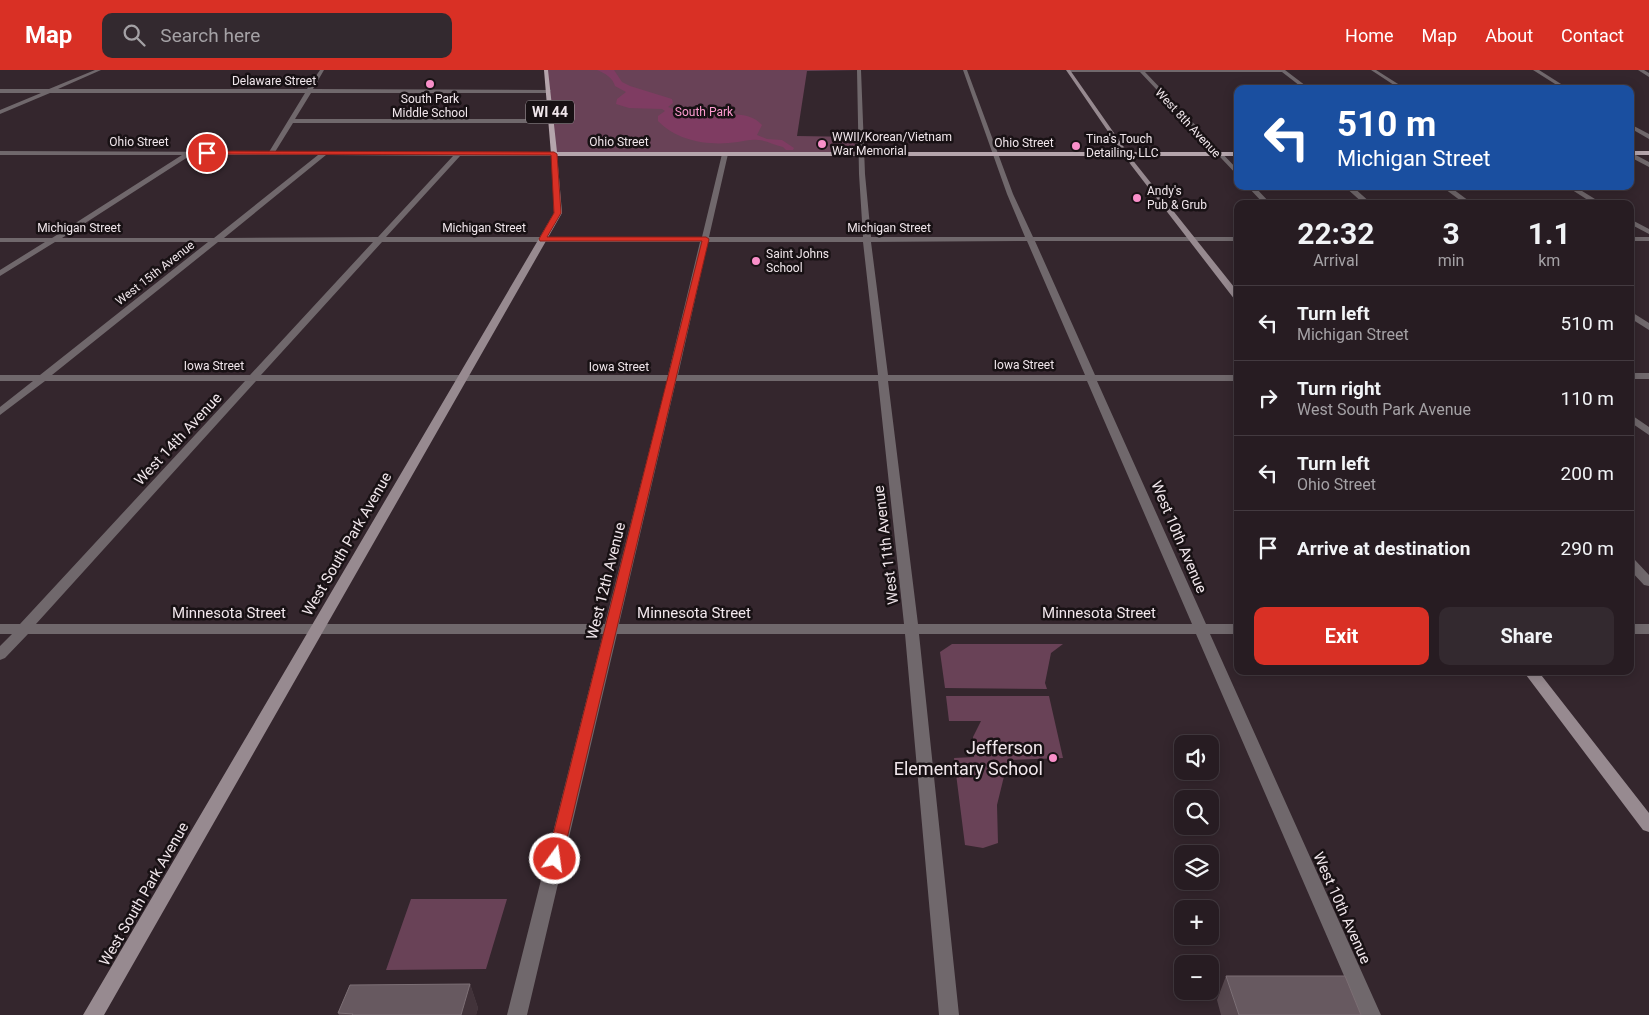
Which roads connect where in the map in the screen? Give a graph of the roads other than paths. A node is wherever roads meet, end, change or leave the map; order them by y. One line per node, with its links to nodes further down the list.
1 (99, 70): 17 (street)
2 (322, 70): 18 (street)
3 (546, 70): 19 (main road, West South Park Avenue / WI 44)
4 (859, 70): 33 (street, West 11th Avenue)
5 (965, 70): 34 (street, West 10th Avenue)
6 (1140, 70): 7 (street); 11 (street); 36 (street, West 8th Avenue)
7 (1283, 70): 13 (street)
8 (1373, 70): 14 (street)
9 (1536, 70): 15 (street)
10 (1640, 70): 12 (street)
11 (1069, 71): 35 (main road)
12 (1649, 75)
13 (1303, 85)
14 (1397, 85)
15 (1560, 85)
16 (0, 91): 17 (street, Delaware Street)
17 (49, 91): 18 (street, Delaware Street); 20 (street)
18 (309, 91): 19 (street, Delaware Street); 21 (street)
19 (549, 91): 22 (main road, West South Park Avenue / WI 44)
20 (0, 112)
21 (292, 121): 22 (street); 27 (street)
22 (551, 121): 31 (main road, West South Park Avenue / WI 44)
23 (1634, 128): 24 (street)
24 (1649, 137)
25 (0, 153): 26 (street, Ohio Street)
26 (191, 153): 27 (street, Ohio Street); 60 (street)
27 (272, 153): 28 (street, Ohio Street)
28 (324, 153): 30 (street, Ohio Street); 61 (street, West 15th Avenue)
29 (1649, 153): 38 (main road)
30 (458, 154): 31 (street, Ohio Street); 52 (street, West 14th Avenue)
31 (554, 154): 32 (main road, Ohio Street); 53 (main road, West South Park Avenue)
32 (725, 154): 33 (main road, Ohio Street); 54 (street, West 12th Avenue)
33 (861, 154): 34 (main road, Ohio Street); 55 (street, West 11th Avenue)
34 (995, 154): 35 (main road, Ohio Street); 62 (street, West 10th Avenue)
35 (1126, 154): 36 (main road, Ohio Street); 63 (main road)
36 (1217, 154): 37 (main road, Ohio Street); 41 (street, West 8th Avenue)
37 (1234, 154)
38 (1634, 154)
39 (1634, 156): 40 (street)
40 (1649, 164)
41 (1234, 170)
42 (1254, 190): 46 (street)
43 (1352, 190): 47 (street)
44 (1450, 190): 48 (street)
45 (1576, 190): 49 (street)
46 (1264, 200)
47 (1364, 200)
48 (1464, 200)
49 (1593, 200)
50 (1634, 223): 51 (street)
51 (1649, 232)
52 (381, 239): 53 (street, Michigan Street); 61 (street, Michigan Street); 72 (street, West 14th Avenue)
53 (542, 239): 54 (street, Michigan Street); 73 (main road, West South Park Avenue)
54 (706, 239): 55 (street, Michigan Street); 77 (street, West 12th Avenue)
55 (867, 239): 62 (street, Michigan Street); 74 (street, West 11th Avenue)
56 (1234, 239): 63 (street, Michigan Street)
57 (1634, 239): 58 (street)
58 (1649, 239)
59 (0, 240): 60 (street, Michigan Street)
60 (54, 240): 61 (street, Michigan Street); 64 (street)
61 (217, 240): 71 (street, West 15th Avenue)
62 (1031, 240): 63 (street, Michigan Street); 75 (street, West 10th Avenue)
63 (1192, 240): 65 (main road)
64 (0, 274)
65 (1234, 293)
66 (1634, 317): 67 (street)
67 (1649, 327)
68 (1634, 376): 69 (street)
69 (1649, 376)
70 (0, 378): 71 (street, Iowa Street)
71 (42, 378): 72 (street, Iowa Street); 78 (street, West 15th Avenue)
72 (253, 378): 73 (street, Iowa Street); 84 (street, West 14th Avenue)
73 (460, 378): 77 (street, Iowa Street); 85 (main road, West South Park Avenue)
74 (882, 378): 75 (street, Iowa Street); 77 (street, Iowa Street); 91 (street, West 11th Avenue)
75 (1092, 378): 76 (street, Iowa Street); 87 (street, West 10th Avenue)
76 (1234, 378)
77 (672, 379): 86 (street, West 12th Avenue)
78 (0, 412)
79 (1634, 420): 80 (street)
80 (1649, 432)
81 (1634, 567): 82 (street)
82 (1649, 582)
83 (0, 629): 84 (street, Minnesota Street)
84 (23, 629): 85 (street, Minnesota Street); 92 (street, West 14th Avenue)
85 (317, 629): 86 (street, Minnesota Street); 95 (main road, West South Park Avenue)
86 (611, 629): 91 (street, Minnesota Street); 96 (street, West 12th Avenue)
87 (1201, 629): 88 (street, Minnesota Street); 91 (street, Minnesota Street); 98 (street, West 10th Avenue)
88 (1234, 629)
89 (1634, 629): 90 (street)
90 (1649, 629)
91 (912, 630): 97 (street, West 11th Avenue)
92 (0, 655)
93 (1533, 675): 94 (main road)
94 (1649, 824)
95 (93, 1015)
96 (517, 1015)
97 (949, 1015)
98 (1371, 1015)

